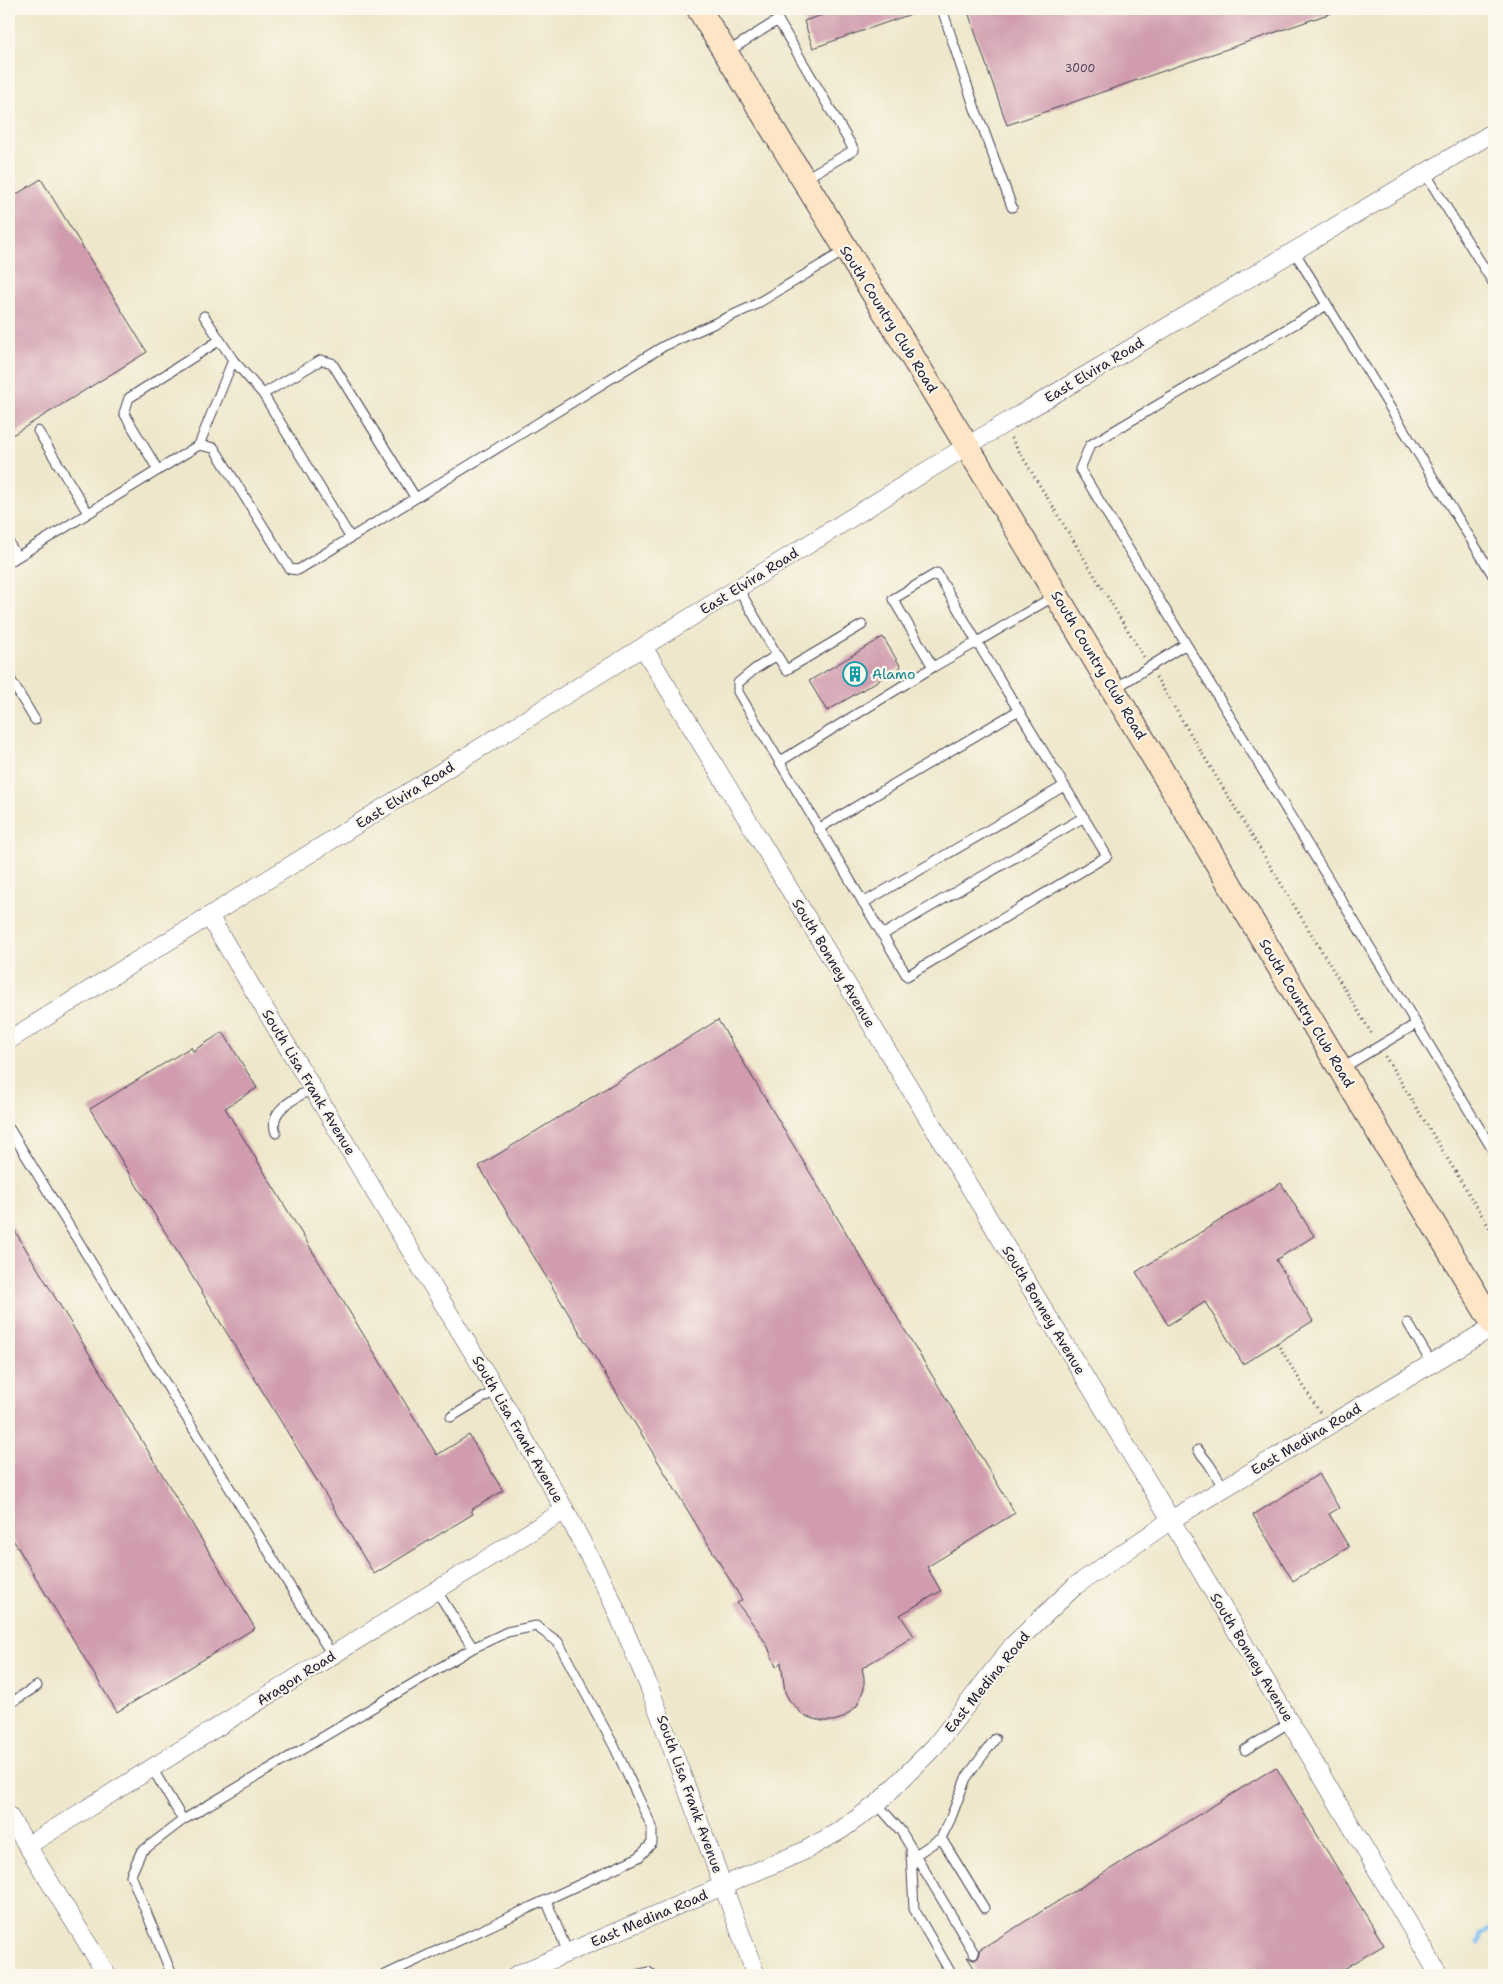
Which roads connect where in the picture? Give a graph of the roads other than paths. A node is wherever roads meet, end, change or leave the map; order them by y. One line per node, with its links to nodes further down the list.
1 (698, 9): 3 (street, South Country Club Road)
2 (942, 9): 7 (lane)
3 (726, 53): 6 (street, South Country Club Road); 6 (lane)
4 (1494, 132): 5 (street, East Elvira Road)
5 (1425, 173): 9 (street, East Elvira Road); 10 (lane)
6 (804, 180): 8 (street, South Country Club Road)
7 (1012, 207)
8 (847, 250): 18 (street, South Country Club Road); 20 (lane)
9 (1294, 251): 11 (lane); 18 (street, East Elvira Road)
10 (1494, 284)
11 (1327, 305): 26 (lane); 31 (lane)
12 (204, 316): 13 (lane)
13 (220, 340): 14 (lane); 19 (lane)
14 (233, 360): 15 (lane); 17 (lane)
15 (263, 394): 20 (lane); 22 (lane)
16 (38, 431): 21 (lane)
17 (199, 445): 19 (lane); 22 (lane)
18 (967, 446): 27 (street, East Elvira Road); 28 (street, South Country Club Road)
19 (158, 470): 21 (lane)
20 (415, 498): 22 (lane)
21 (88, 513): 24 (lane)
22 (350, 537)
23 (9, 543): 24 (lane)
24 (17, 557): 25 (lane)
25 (9, 562)
26 (1494, 577)
27 (738, 588): 32 (street, East Elvira Road); 33 (lane)
28 (1057, 595): 30 (lane); 36 (street, South Country Club Road)
29 (862, 625): 33 (lane)
30 (977, 642): 34 (lane); 34 (lane); 37 (lane)
31 (1186, 644): 36 (lane); 46 (lane)
32 (643, 647): 44 (street, East Elvira Road); 61 (street, South Bonney Avenue)
33 (777, 655): 39 (lane)
34 (933, 667): 39 (lane)
35 (9, 677): 38 (lane)
36 (1113, 689): 48 (street, South Country Club Road)
37 (1019, 710): 40 (lane); 42 (lane)
38 (35, 720)
39 (778, 762): 42 (lane)
40 (1064, 786): 41 (lane); 43 (lane)
41 (1084, 817): 45 (lane); 45 (lane)
42 (818, 828): 43 (lane)
43 (863, 903): 45 (lane)
44 (210, 916): 47 (street, East Elvira Road); 49 (street, South Lisa Frank Avenue)
45 (882, 935)
46 (1416, 1024): 48 (lane); 52 (lane)
47 (9, 1040)
48 (1341, 1069): 54 (street, South Country Club Road)
49 (312, 1088): 51 (lane); 56 (street, South Lisa Frank Avenue)
50 (9, 1128): 64 (lane)
51 (276, 1133)
52 (1494, 1152)
53 (1408, 1324): 55 (lane)
54 (1494, 1326): 55 (street, East Medina Road)
55 (1432, 1364): 59 (street, East Medina Road)
56 (496, 1390): 57 (lane); 60 (street, South Lisa Frank Avenue)
57 (451, 1418)
58 (1198, 1450): 59 (lane)
59 (1224, 1488): 61 (street, East Medina Road)
60 (565, 1510): 62 (street, Aragon Road); 77 (street, South Lisa Frank Avenue)
61 (1171, 1520): 67 (street, South Bonney Avenue); 71 (street, East Medina Road)
62 (436, 1590): 63 (lane); 64 (street, Aragon Road)
63 (473, 1648): 73 (lane); 78 (lane)
64 (332, 1655): 70 (street, Aragon Road)
65 (37, 1686): 66 (lane)
66 (9, 1704)
67 (1290, 1722): 69 (lane); 90 (street, South Bonney Avenue)
68 (995, 1740): 74 (lane)
69 (1245, 1750)
70 (152, 1768): 73 (lane); 75 (street, Aragon Road)
71 (877, 1804): 76 (lane); 77 (street, East Medina Road)
72 (9, 1816): 75 (street)
73 (182, 1820): 83 (lane)
74 (941, 1838): 76 (lane); 79 (lane)
75 (27, 1846): 82 (street)
76 (913, 1856): 81 (lane); 89 (lane)
77 (724, 1886): 80 (street, East Medina Road); 88 (street, South Lisa Frank Avenue)
78 (546, 1900): 80 (lane); 84 (lane)
79 (984, 1908)
80 (568, 1953): 85 (street, East Medina Road)
81 (974, 1953)
82 (107, 1975)
83 (172, 1975)
84 (385, 1975)
85 (516, 1975)
86 (636, 1975): 87 (lane)
87 (653, 1975)
88 (756, 1975)
89 (952, 1975)
90 (1439, 1975)

